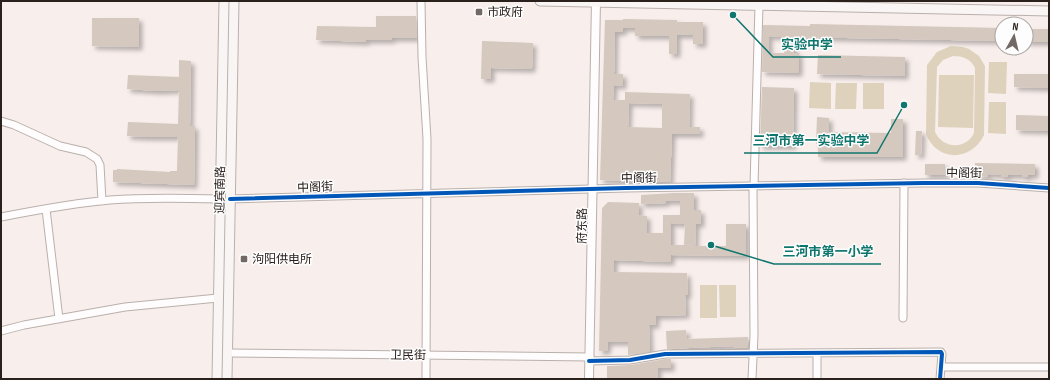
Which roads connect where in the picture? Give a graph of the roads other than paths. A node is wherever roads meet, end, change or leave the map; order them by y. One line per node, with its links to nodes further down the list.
1 (224, 1): 15 (main road, 迎宾南路)
2 (234, 1): 16 (main road, 迎宾南路)
3 (421, 1): 14 (street)
4 (540, 1): 5 (main road)
5 (596, 2): 6 (main road); 13 (street, 府东路)
6 (754, 4): 7 (main road); 11 (street)
7 (901, 4): 8 (main road)
8 (1049, 11)
9 (1, 121): 17 (street)
10 (904, 183): 11 (street, 中阁街); 12 (street, 中阁街); 21 (street)
11 (754, 186): 13 (street, 中阁街); 25 (street)
12 (1049, 188)
13 (592, 189): 14 (street, 中阁街); 28 (street, 府东路)
14 (426, 194): 16 (street, 中阁街); 27 (street)
15 (220, 199): 17 (street); 20 (main road, 迎宾南路)
16 (230, 199): 24 (main road, 迎宾南路)
17 (102, 201): 18 (street)
18 (46, 208): 19 (street); 22 (street)
19 (1, 217)
20 (218, 298): 22 (street); 31 (main road, 迎宾南路)
21 (903, 318)
22 (59, 319): 23 (street)
23 (1, 331)
24 (227, 353): 27 (street, 卫民街); 32 (main road, 迎宾南路)
25 (753, 353): 26 (street, 卫民街); 28 (street, 卫民街); 35 (street)
26 (817, 353): 29 (street, 卫民街); 36 (street)
27 (426, 355): 28 (street, 卫民街); 33 (street)
28 (589, 359): 34 (street, 府东路)
29 (942, 367): 30 (street); 37 (street)
30 (1049, 368)
31 (217, 379)
32 (227, 379)
33 (426, 379)
34 (589, 379)
35 (752, 379)
36 (817, 379)
37 (940, 379)

